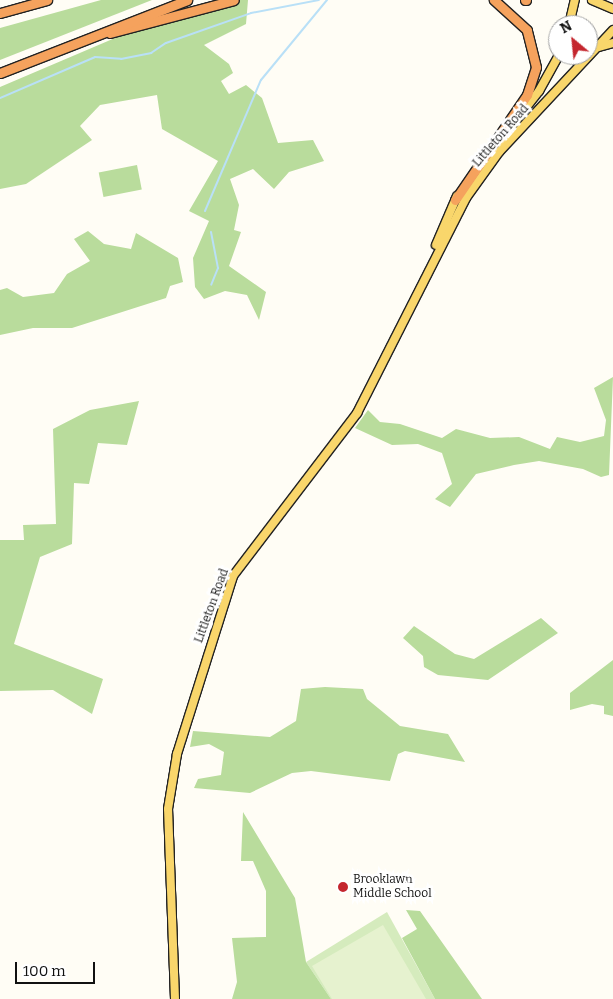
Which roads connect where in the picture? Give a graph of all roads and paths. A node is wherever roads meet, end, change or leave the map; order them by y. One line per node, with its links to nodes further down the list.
1 (47, 0): 8 (highway)
2 (187, 0): 11 (highway)
3 (234, 0): 11 (highway)
4 (494, 0): 18 (highway)
5 (574, 0): 9 (main road)
6 (592, 0): 7 (main road)
7 (613, 9)
8 (0, 13)
9 (571, 15)
10 (613, 30): 13 (main road, Littleton Road)
11 (71, 43): 17 (highway)
12 (613, 43): 14 (main road)
13 (598, 46)
14 (598, 48)
15 (554, 65): 18 (main road, Littleton Road)
16 (581, 65): 19 (main road, Littleton Road)
17 (0, 74)
18 (455, 200): 19 (main road, Littleton Road)
19 (428, 272): 20 (main road, Littleton Road)
20 (175, 999)

